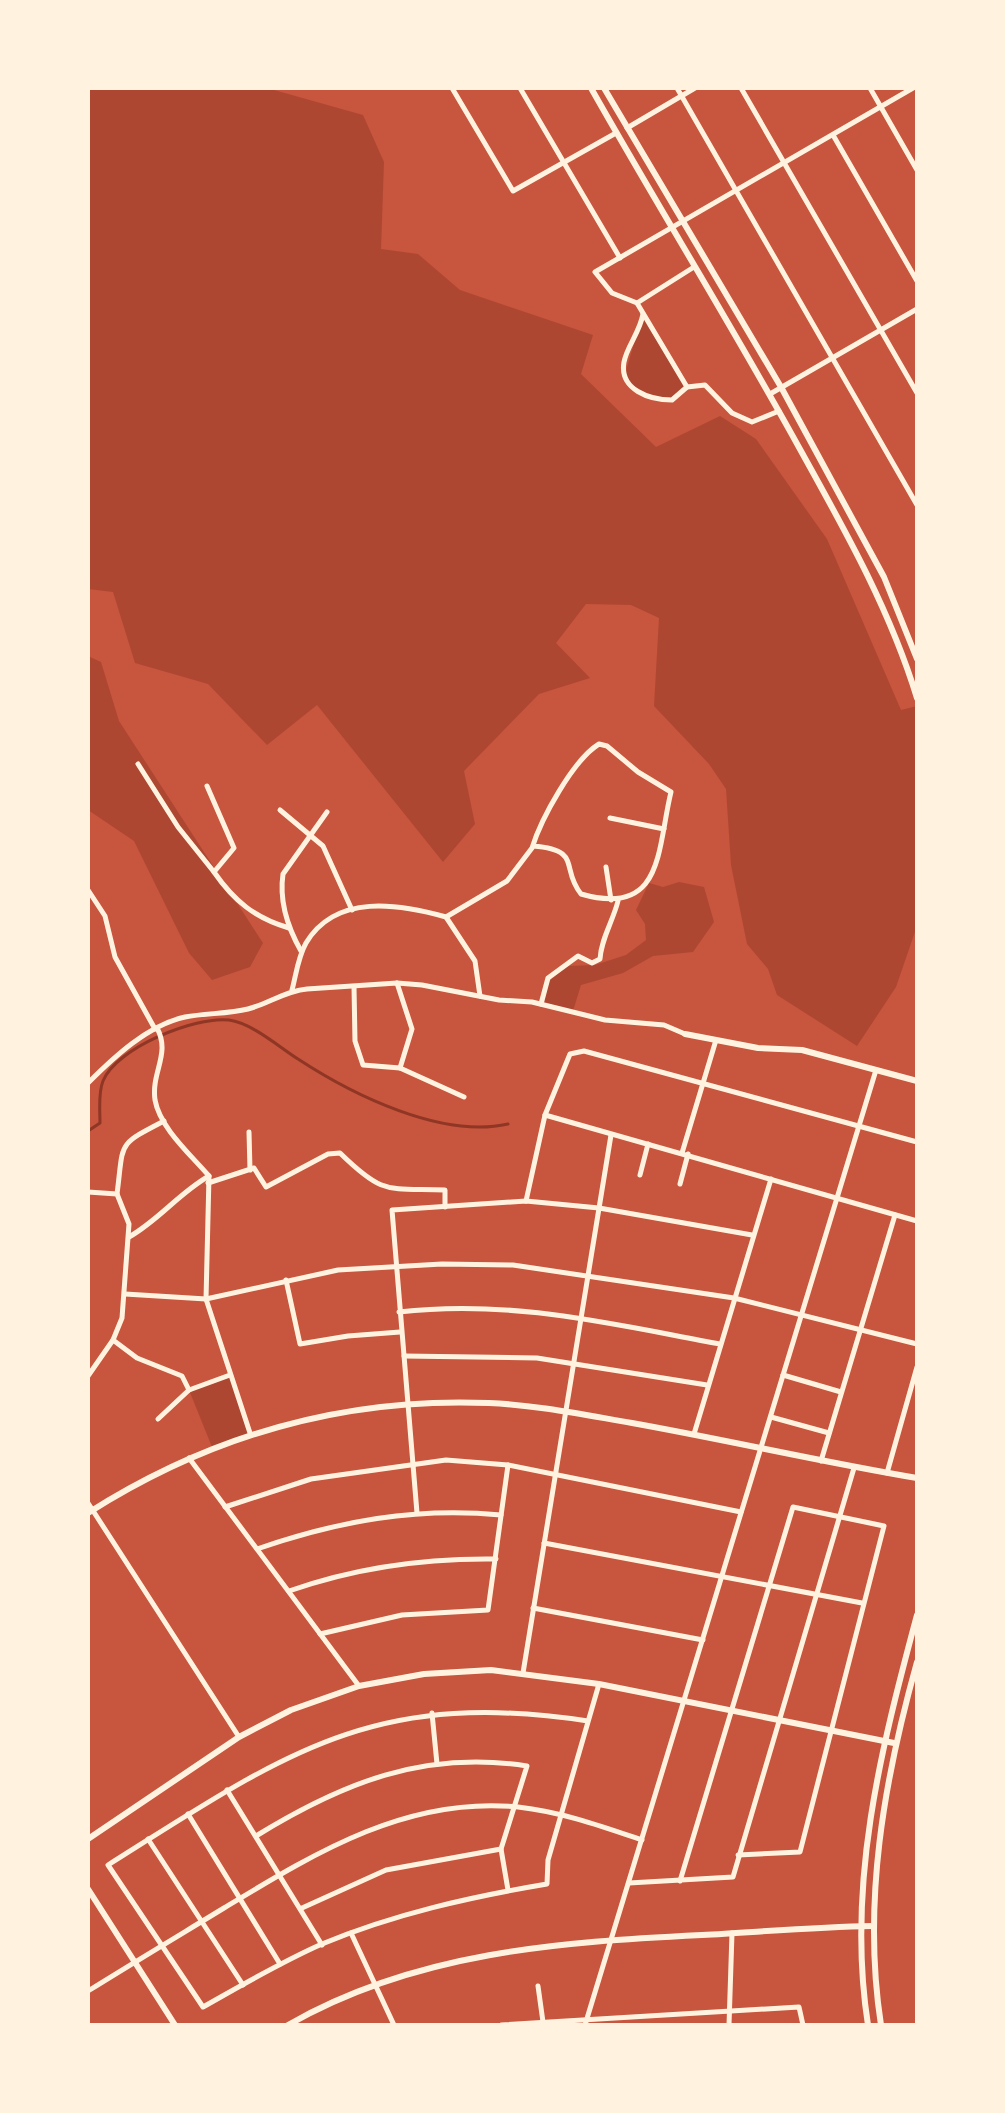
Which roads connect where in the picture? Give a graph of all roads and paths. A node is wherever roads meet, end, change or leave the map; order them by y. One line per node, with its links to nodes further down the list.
1 (452, 88): 15 (street)
2 (520, 88): 15 (street)
3 (591, 88): 13 (street)
4 (604, 88): 12 (street)
5 (677, 88): 10 (street)
6 (695, 88): 10 (street)
7 (741, 88): 16 (street)
8 (870, 88): 11 (street)
9 (913, 88): 11 (street)
10 (681, 96): 12 (street); 18 (street)
11 (881, 107): 14 (street); 17 (street)
12 (627, 128): 19 (street)
13 (616, 133): 15 (street); 20 (street)
14 (833, 135): 16 (street); 23 (street)
15 (563, 163): 21 (street)
16 (784, 163): 18 (street); 27 (street)
17 (916, 167)
18 (736, 191): 19 (street); 28 (street)
19 (684, 221): 20 (street); 30 (street)
20 (671, 228): 21 (street); 22 (street)
21 (620, 258): 24 (street)
22 (694, 267): 24 (street); 32 (street)
23 (917, 281)
24 (637, 303): 26 (street)
25 (917, 309): 27 (street)
26 (643, 313): 29 (street); 29 (street)
27 (881, 331): 28 (street); 31 (street)
28 (833, 357): 30 (street); 34 (street)
29 (687, 387): 33 (street)
30 (781, 387): 32 (street); 35 (street)
31 (917, 393)
32 (770, 394): 33 (street)
33 (779, 411): 36 (street)
34 (917, 505)
35 (917, 659)
36 (917, 698)
37 (138, 764): 46 (street)
38 (207, 786): 46 (street)
39 (280, 810): 43 (street)
40 (327, 812): 43 (street)
41 (610, 818): 42 (street)
42 (664, 829): 44 (street); 48 (street)
43 (312, 833): 49 (street); 51 (street)
44 (533, 846): 48 (street); 50 (street)
45 (606, 867): 48 (street)
46 (214, 872): 51 (street)
47 (88, 890): 58 (street)
48 (614, 900): 57 (street)
49 (352, 910): 50 (street); 52 (street)
50 (446, 917): 56 (street)
51 (289, 928): 52 (street)
52 (302, 952): 55 (street)
53 (397, 983): 54 (street); 56 (street); 61 (street)
54 (354, 987): 55 (street); 61 (street)
55 (292, 990): 58 (street)
56 (480, 996): 57 (street)
57 (541, 1004): 59 (street)
58 (156, 1029): 64 (street); 68 (street)
59 (685, 1034): 60 (street)
60 (716, 1040): 62 (street); 65 (street)
61 (400, 1068): 66 (street)
62 (876, 1070): 63 (street); 69 (street)
63 (917, 1081)
64 (88, 1083)
65 (703, 1083): 67 (street); 69 (street); 74 (street)
66 (464, 1097)
67 (545, 1115): 71 (street); 84 (street)
68 (164, 1121): 77 (street); 82 (street)
69 (859, 1126): 72 (street); 83 (street)
70 (249, 1132): 75 (street)
71 (611, 1135): 73 (street); 86 (street)
72 (917, 1142)
73 (648, 1144): 74 (street); 76 (street)
74 (685, 1154): 78 (street); 80 (street)
75 (250, 1170): 79 (street); 85 (street)
76 (640, 1175)
77 (209, 1176): 79 (street); 90 (street)
78 (771, 1179): 83 (street); 89 (street)
79 (208, 1183): 96 (street)
80 (680, 1184)
81 (88, 1192): 82 (street)
82 (117, 1194): 90 (street)
83 (837, 1198): 87 (street); 98 (street)
84 (526, 1201): 85 (street); 86 (street)
85 (445, 1207): 91 (street)
86 (599, 1208): 89 (street); 92 (street)
87 (895, 1215): 88 (street); 100 (street)
88 (917, 1221)
89 (752, 1235): 95 (street)
90 (128, 1238): 94 (street)
91 (396, 1266): 92 (street); 93 (street); 97 (street)
92 (588, 1274): 95 (street); 99 (street)
93 (286, 1280): 96 (street); 101 (street)
94 (125, 1294): 96 (street); 102 (street)
95 (734, 1298): 98 (street); 103 (street)
96 (206, 1299): 108 (street)
97 (399, 1312): 99 (street); 101 (street)
98 (802, 1314): 100 (street); 109 (street)
99 (581, 1318): 103 (street); 106 (street)
100 (860, 1330): 104 (street); 113 (street)
101 (400, 1332): 105 (street)
102 (113, 1340): 110 (street); 112 (street)
103 (720, 1344): 111 (street)
104 (917, 1344)
105 (404, 1356): 106 (street); 114 (street)
106 (573, 1363): 111 (street); 115 (street)
107 (917, 1367): 127 (street)
108 (230, 1375): 112 (street); 118 (street)
109 (783, 1375): 113 (street); 116 (street)
110 (88, 1376)
111 (707, 1385): 120 (street)
112 (189, 1390): 117 (street)
113 (841, 1392): 119 (street)
114 (407, 1404): 115 (street); 118 (street); 124 (street)
115 (565, 1411): 120 (street); 128 (street)
116 (771, 1417): 119 (street); 121 (street)
117 (158, 1419)
118 (250, 1433): 122 (street)
119 (829, 1433): 123 (street)
120 (694, 1434): 121 (street)
121 (761, 1448): 123 (street); 132 (street)
122 (188, 1457): 130 (street); 131 (street)
123 (821, 1461): 126 (street)
124 (412, 1464): 125 (street); 130 (street); 133 (street)
125 (508, 1465): 128 (street); 134 (street)
126 (854, 1468): 127 (street); 135 (street)
127 (887, 1473): 129 (street)
128 (555, 1475): 132 (street); 136 (street)
129 (917, 1478)
130 (225, 1507): 137 (street)
131 (89, 1509): 158 (street)
132 (741, 1512): 139 (street)
133 (417, 1513): 134 (street); 137 (street)
134 (501, 1515): 138 (street)
135 (839, 1515): 140 (street); 142 (street); 143 (street)
136 (544, 1543): 139 (street); 144 (street)
137 (257, 1549): 141 (street)
138 (496, 1559): 141 (street); 146 (street)
139 (723, 1574): 140 (street); 147 (street)
140 (771, 1584): 142 (street); 153 (street)
141 (289, 1591): 146 (street)
142 (819, 1593): 143 (street); 155 (street)
143 (862, 1603): 157 (street)
144 (533, 1608): 147 (street); 149 (street)
145 (917, 1615): 159 (street)
146 (320, 1634): 151 (street)
147 (703, 1640): 152 (street)
148 (917, 1662): 160 (street)
149 (523, 1673): 150 (street); 151 (street)
150 (599, 1684): 152 (street); 156 (street)
151 (359, 1686): 158 (street)
152 (686, 1702): 153 (street); 169 (street)
153 (734, 1710): 155 (street); 173 (street)
154 (432, 1713): 156 (street); 161 (street); 162 (street)
155 (781, 1720): 157 (street); 171 (street)
156 (588, 1721): 164 (street)
157 (830, 1730): 159 (street); 171 (street)
158 (239, 1737): 167 (street)
159 (883, 1741): 160 (street); 180 (street)
160 (894, 1743): 181 (street)
161 (437, 1764): 163 (street); 166 (street)
162 (227, 1790): 165 (street); 166 (street)
163 (515, 1807): 164 (street); 170 (street); 172 (street)
164 (562, 1813): 169 (street); 176 (street)
165 (188, 1814): 168 (street); 177 (street)
166 (256, 1836): 172 (street)
167 (88, 1839)
168 (148, 1839): 179 (street); 185 (street)
169 (642, 1840): 174 (street)
170 (501, 1849): 176 (street); 178 (street)
171 (738, 1855): 173 (street)
172 (281, 1874): 177 (street); 178 (street)
173 (680, 1881): 174 (street)
174 (629, 1883): 184 (street)
175 (88, 1889): 187 (street)
176 (508, 1890): 182 (street)
177 (241, 1898): 179 (street); 188 (street)
178 (302, 1908): 186 (street)
179 (202, 1921): 185 (street); 189 (street)
180 (859, 1926): 181 (street); 183 (street); 202 (street)
181 (872, 1926): 203 (street)
182 (351, 1933): 186 (street); 190 (street)
183 (732, 1933): 184 (street); 193 (street)
184 (612, 1939): 190 (street); 195 (street)
185 (163, 1945): 187 (street); 189 (street)
186 (322, 1945): 188 (street)
187 (136, 1961): 192 (street); 196 (street)
188 (280, 1964): 189 (street)
189 (243, 1985)
190 (374, 1986): 197 (street); 198 (street)
191 (538, 1986): 194 (street)
192 (88, 1991)
193 (730, 2011): 195 (street); 200 (street); 201 (street)
194 (543, 2022): 195 (street); 199 (street)
195 (586, 2024)
196 (175, 2025)
197 (288, 2025)
198 (394, 2025)
199 (501, 2025)
200 (729, 2025)
201 (803, 2025)
202 (868, 2025)
203 (881, 2025)

